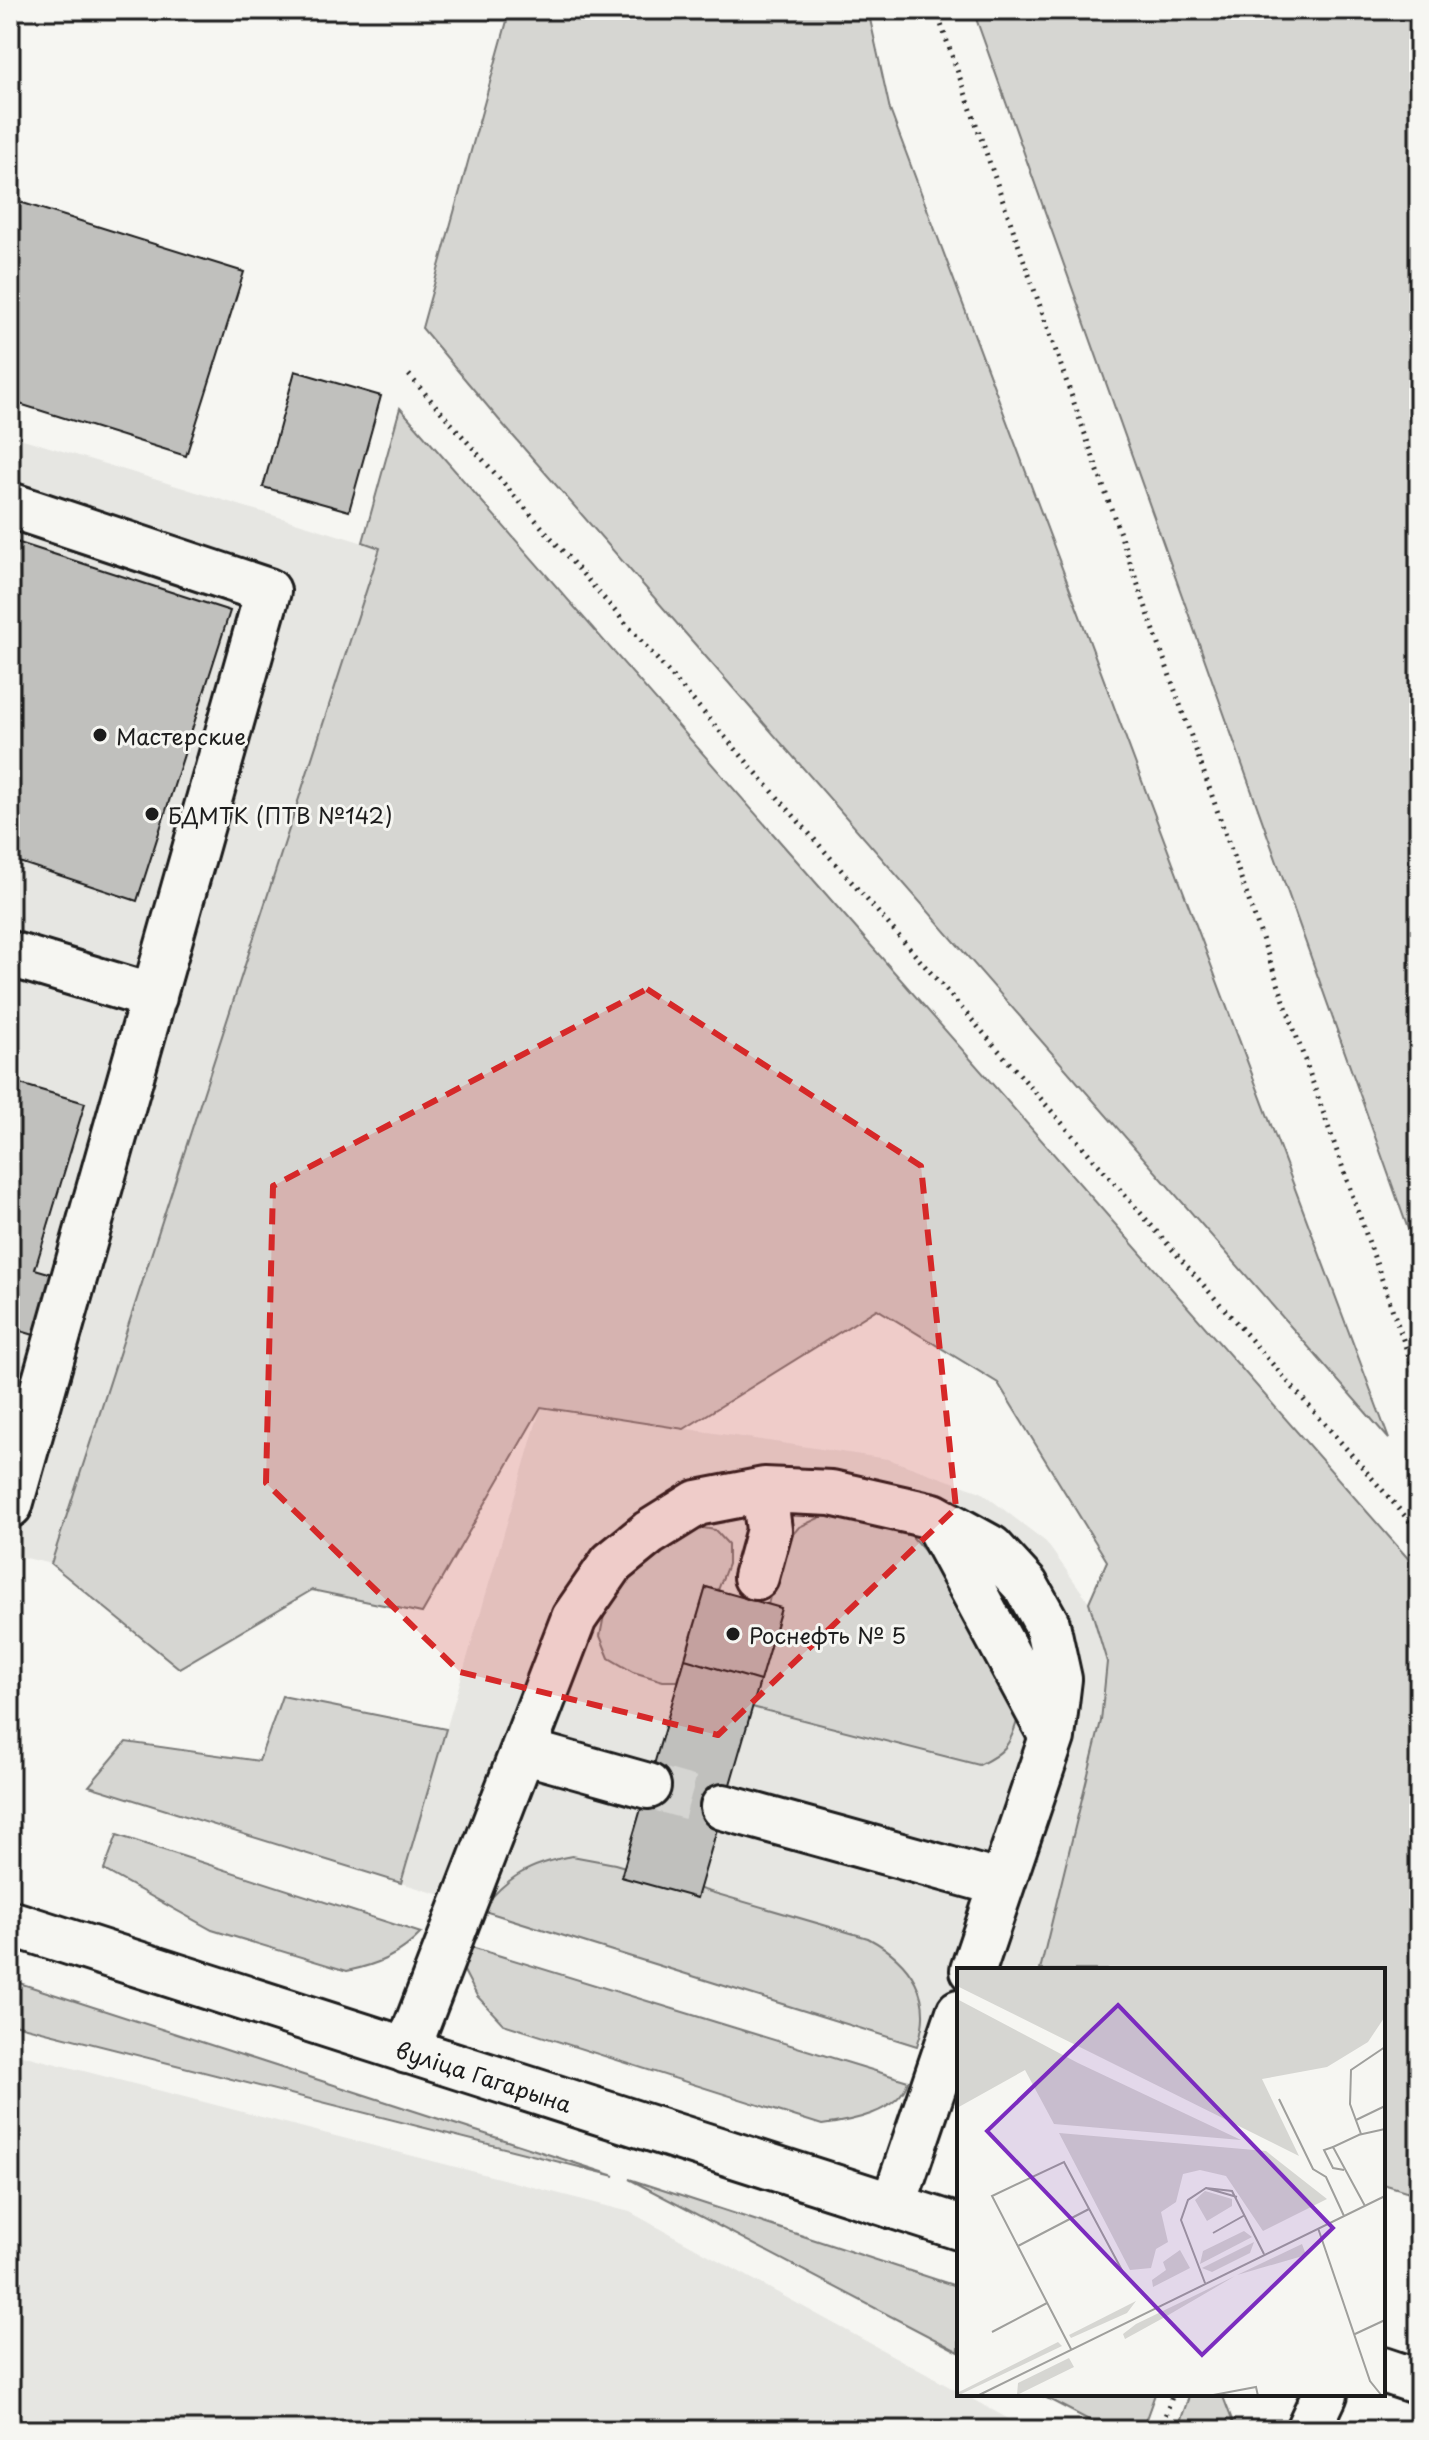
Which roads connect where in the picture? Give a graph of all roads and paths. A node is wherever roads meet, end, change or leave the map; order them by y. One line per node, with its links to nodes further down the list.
1 (936, 10): 6 (path)
2 (409, 375): 9 (path)
3 (10, 505): 5 (main road)
4 (10, 954): 5 (main road)
5 (154, 997): 8 (main road)
6 (1419, 1385)
7 (764, 1490): 10 (main road); 11 (main road); 14 (main road)
8 (10, 1505)
9 (1419, 1532)
10 (756, 1577)
11 (523, 1751): 12 (main road); 18 (main road)
12 (648, 1786)
13 (723, 1807): 14 (main road)
14 (1002, 1884): 16 (main road)
15 (10, 1923): 18 (main road, вуліца Гагарына)
16 (974, 1968)
17 (957, 2018): 19 (main road)
18 (407, 2051): 19 (main road, вуліца Гагарына)
19 (893, 2206): 20 (main road, вуліца Гагарына)
20 (957, 2226)
21 (1385, 2371): 22 (main road)
22 (1419, 2382)
23 (1172, 2396): 25 (path)
24 (1324, 2396): 26 (main road)
25 (1160, 2430)
26 (1308, 2430)

